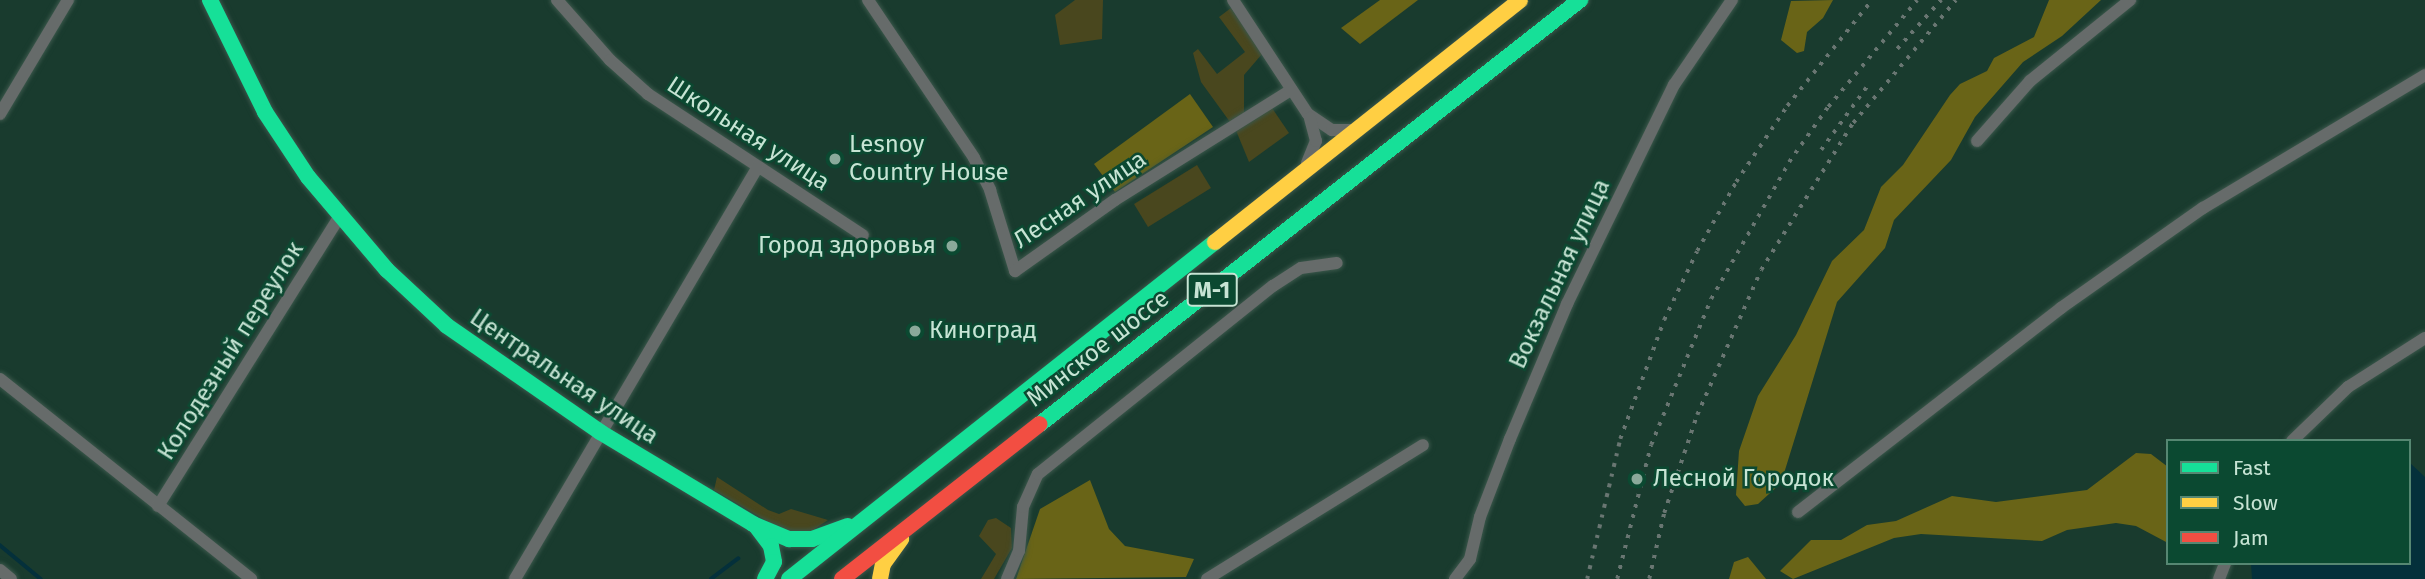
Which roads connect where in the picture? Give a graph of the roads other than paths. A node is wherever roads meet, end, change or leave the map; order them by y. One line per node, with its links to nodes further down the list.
1 (68, 0): 12 (street)
2 (210, 0): 18 (main road, Центральная улица)
3 (557, 0): 16 (street, Школьная улица)
4 (868, 0): 11 (street, Лесная улица)
5 (1233, 0): 11 (street)
6 (1520, 0): 14 (main road, Минское шоссе / М-1)
7 (1580, 0): 29 (main road, Минское шоссе / М-1)
8 (1732, 0): 41 (street, Вокзальная улица)
9 (2130, 0): 15 (street)
10 (2425, 75): 27 (street)
11 (1291, 90): 13 (street)
12 (0, 114)
13 (1308, 114): 14 (street); 17 (street)
14 (1353, 130): 17 (main road, Минское шоссе / М-1)
15 (1977, 141)
16 (758, 167): 19 (street, Школьная улица); 23 (street)
17 (1305, 167): 28 (main road, Минское шоссе / М-1)
18 (339, 217): 23 (main road, Центральная улица); 26 (street, Колодезный переулок)
19 (863, 235)
20 (1337, 263): 39 (street)
21 (2425, 338): 24 (street)
22 (0, 379): 26 (street)
23 (600, 432): 30 (main road, Центральная улица); 34 (street)
24 (2294, 439)
25 (1423, 444): 40 (street)
26 (158, 506): 33 (street)
27 (1798, 512)
28 (870, 516): 30 (main road, Центральная улица); 36 (main road, Минское шоссе / М-1)
29 (915, 521): 37 (main road, Минское шоссе / М-1); 38 (main road)
30 (753, 524): 35 (main road)
31 (0, 570): 32 (street)
32 (11, 579)
33 (251, 579)
34 (515, 579)
35 (765, 579)
36 (789, 579)
37 (842, 579)
38 (880, 579)
39 (1007, 579)
40 (1207, 579)
41 (1455, 579)

